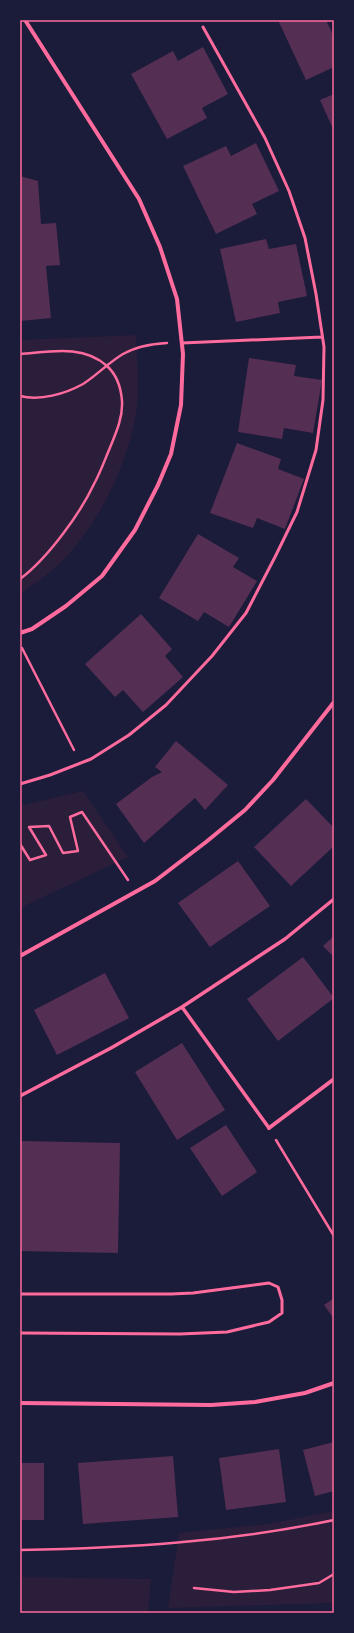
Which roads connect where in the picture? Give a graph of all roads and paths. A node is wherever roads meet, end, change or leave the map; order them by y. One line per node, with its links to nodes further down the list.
1 (25, 20): 4 (street)
2 (203, 27): 3 (lane)
3 (322, 337): 4 (lane); 12 (lane)
4 (182, 343): 6 (path); 9 (street)
5 (20, 354): 6 (path)
6 (107, 366): 7 (path); 8 (path)
7 (20, 396)
8 (20, 579)
9 (20, 633)
10 (20, 644): 12 (path)
11 (334, 702): 15 (street)
12 (81, 763): 13 (lane)
13 (20, 784)
14 (20, 844): 15 (path)
15 (136, 892): 17 (street)
16 (334, 899): 18 (street)
17 (20, 956)
18 (182, 1006): 20 (street); 21 (street)
19 (334, 1079): 21 (street)
20 (20, 1096)
21 (269, 1128): 22 (path)
22 (334, 1236)
23 (20, 1294): 24 (lane)
24 (20, 1333)
25 (334, 1383): 26 (street)
26 (20, 1403)
27 (334, 1520): 28 (path)
28 (20, 1550)
29 (334, 1574): 30 (path)
30 (194, 1588)

